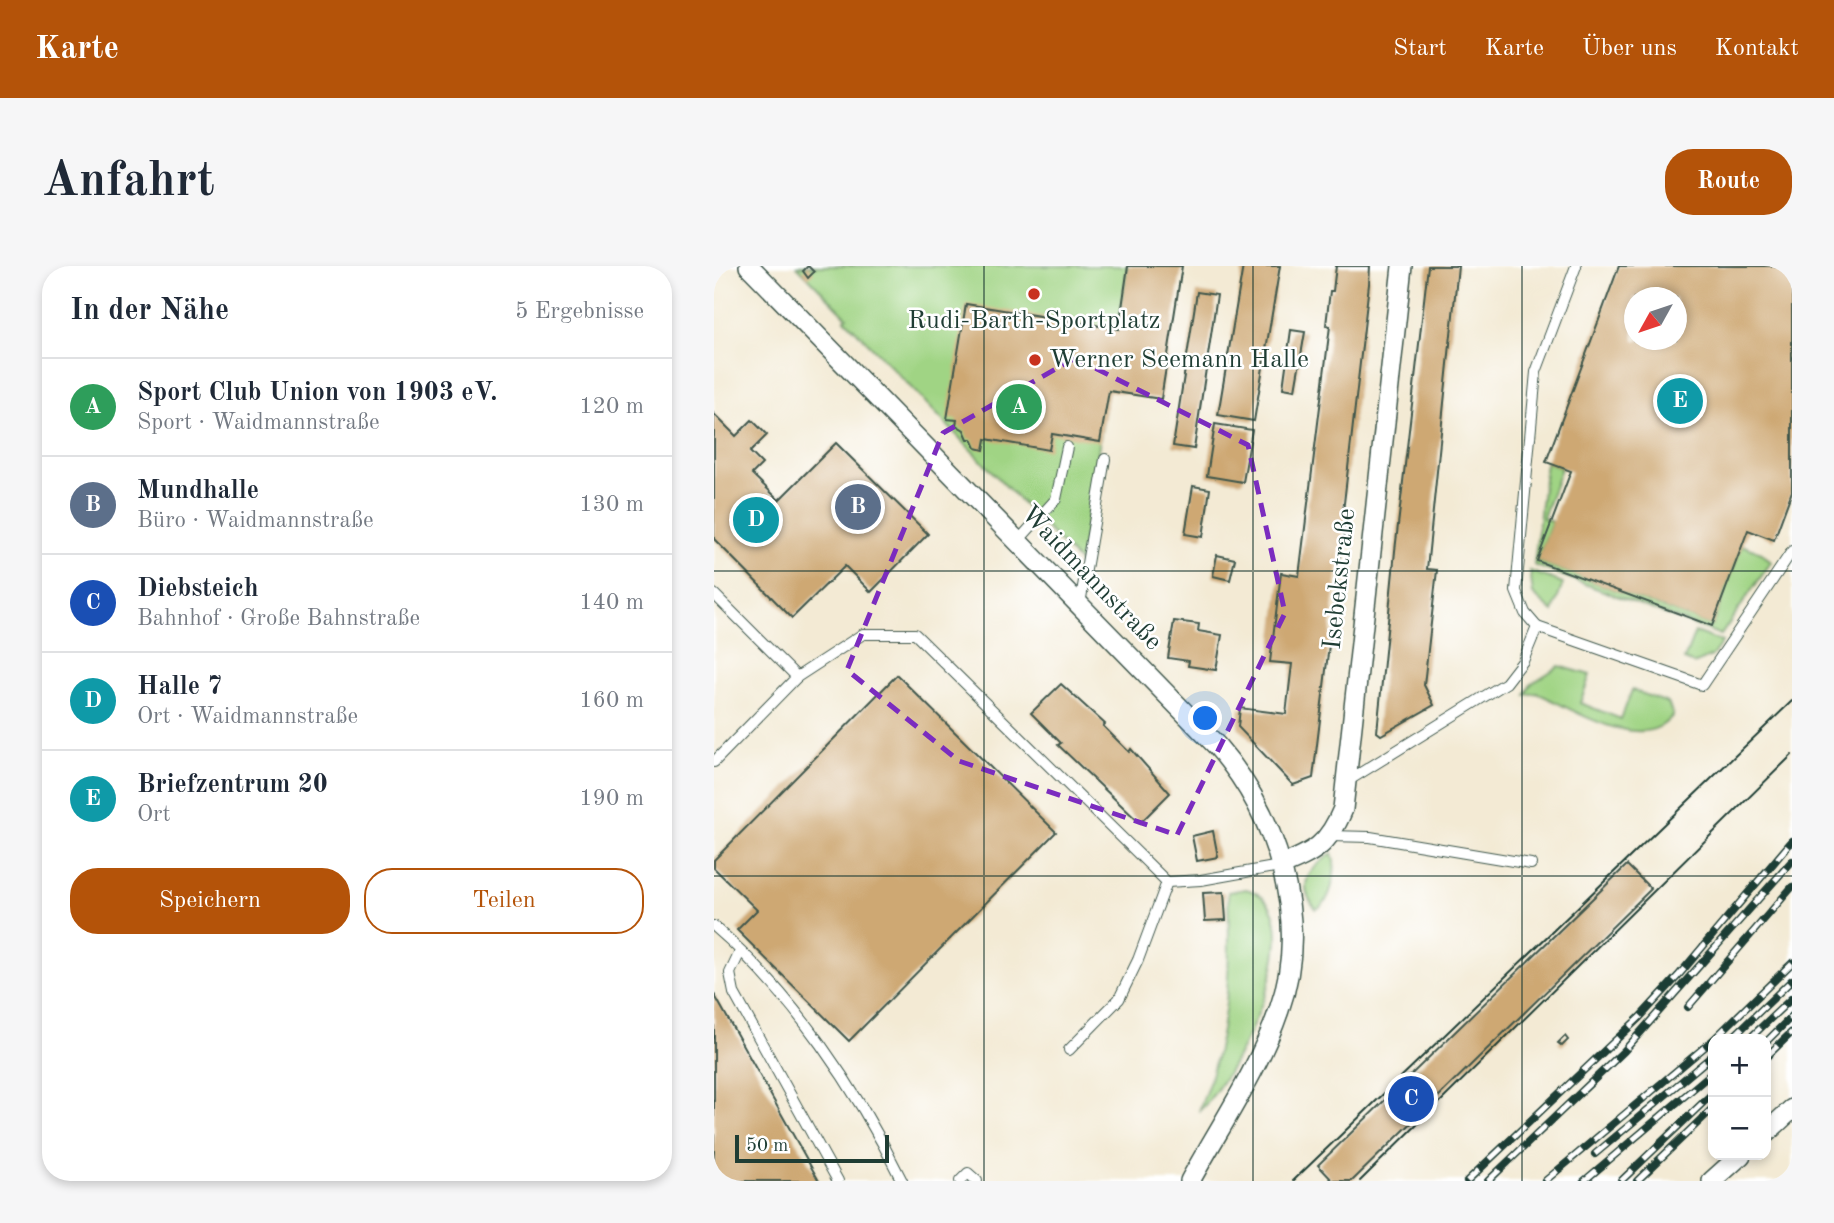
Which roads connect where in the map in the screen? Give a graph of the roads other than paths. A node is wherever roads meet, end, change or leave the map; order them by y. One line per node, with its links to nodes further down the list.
1 (749, 266): 6 (street, Waidmannstraße)
2 (1402, 266): 13 (street, Isebekstraße)
3 (1576, 266): 10 (lane)
4 (1067, 447): 6 (lane)
5 (1105, 459): 9 (lane)
6 (1018, 541): 9 (street, Waidmannstraße)
7 (1792, 551): 10 (lane)
8 (714, 594): 11 (lane)
9 (1080, 604): 16 (street, Waidmannstraße)
10 (1536, 627): 13 (lane)
11 (797, 677): 12 (lane); 17 (lane)
12 (714, 762)
13 (1345, 782): 14 (street, Isebekstraße)
14 (1330, 836): 15 (lane); 16 (street)
15 (1531, 864)
16 (1280, 866): 17 (lane); 28 (street, Waidmannstraße)
17 (1167, 881): 20 (lane)
18 (714, 926): 19 (lane)
19 (740, 953): 24 (lane); 25 (lane)
20 (1069, 1050)
21 (1792, 1109): 22 (street)
22 (1771, 1128)
23 (1735, 1160): 29 (street)
24 (838, 1181)
25 (902, 1181)
26 (960, 1181): 27 (lane)
27 (977, 1181)
28 (1190, 1181)
29 (1712, 1181)

